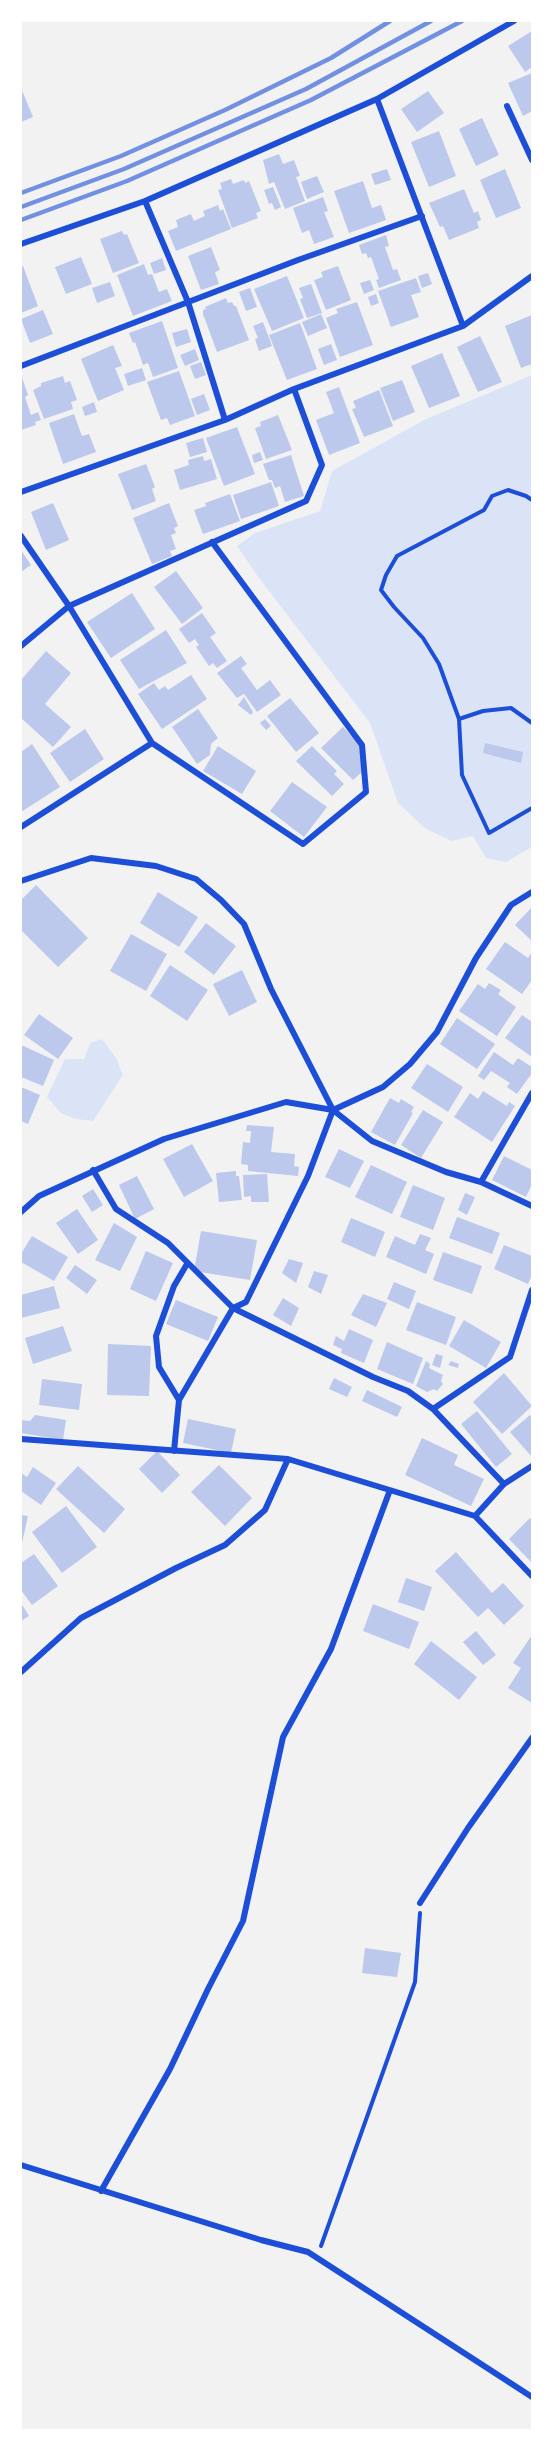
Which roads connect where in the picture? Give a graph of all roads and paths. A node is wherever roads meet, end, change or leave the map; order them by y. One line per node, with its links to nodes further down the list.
1 (514, 21): 2 (street)
2 (377, 99): 5 (street); 6 (street)
3 (507, 106): 4 (street)
4 (532, 160)
5 (145, 201): 7 (street); 9 (street)
6 (422, 216): 9 (street); 10 (street)
7 (21, 244)
8 (532, 276): 10 (street)
9 (188, 302): 11 (street); 13 (street)
10 (463, 326): 12 (street)
11 (21, 366)
12 (294, 389): 13 (street); 17 (street)
13 (225, 420): 14 (street)
14 (21, 492)
15 (532, 500): 20 (path)
16 (21, 536): 18 (street)
17 (212, 542): 18 (street); 22 (street)
18 (69, 606): 19 (street); 22 (street)
19 (21, 646)
20 (459, 719): 21 (path); 23 (path)
21 (532, 723)
22 (152, 743): 24 (street)
23 (532, 808)
24 (21, 827)
25 (21, 881): 28 (street)
26 (532, 892): 28 (street)
27 (532, 1094): 30 (street)
28 (333, 1110): 29 (street); 30 (street); 35 (street)
29 (93, 1170): 32 (street); 33 (street)
30 (481, 1182): 31 (street)
31 (532, 1206)
32 (21, 1212)
33 (187, 1264): 35 (street); 36 (street)
34 (532, 1290): 37 (street)
35 (233, 1308): 36 (street); 37 (street)
36 (179, 1400): 39 (street)
37 (433, 1409): 42 (street)
38 (21, 1439): 39 (street)
39 (174, 1451): 40 (street)
40 (288, 1459): 43 (street); 46 (street)
41 (532, 1466): 42 (street)
42 (504, 1484): 44 (street)
43 (390, 1490): 44 (street); 50 (street)
44 (475, 1516): 45 (street)
45 (532, 1576)
46 (21, 1672)
47 (532, 1738): 48 (street)
48 (420, 1903): 51 (path)
49 (21, 2165): 50 (street)
50 (101, 2191): 51 (street)
51 (317, 2256): 52 (street)
52 (532, 2397)

